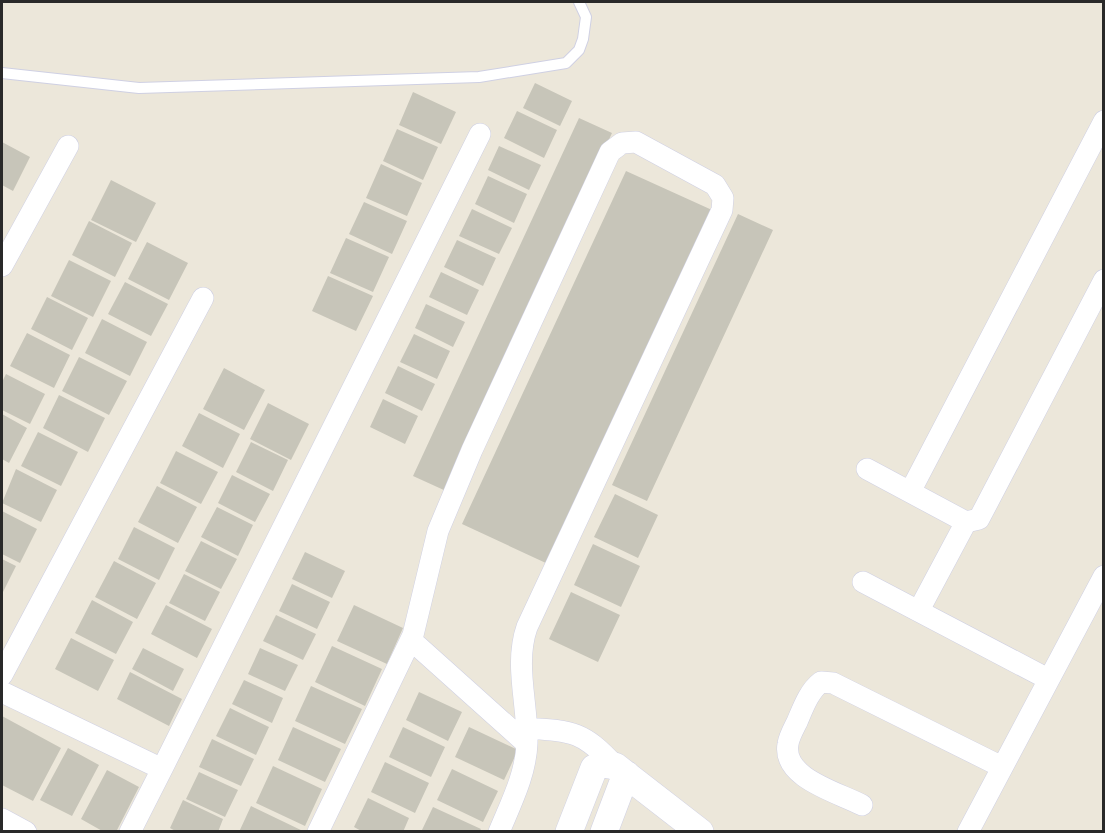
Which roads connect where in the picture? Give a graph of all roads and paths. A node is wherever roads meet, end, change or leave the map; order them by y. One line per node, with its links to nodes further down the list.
1 (579, 2): 2 (lane)
2 (2, 73)
3 (1104, 121): 10 (street)
4 (480, 134): 21 (street)
5 (68, 146): 6 (street)
6 (2, 266)
7 (1104, 280): 11 (street)
8 (203, 298): 16 (street)
9 (867, 469): 10 (street)
10 (910, 492): 11 (street)
11 (966, 522): 14 (street)
12 (1104, 576): 17 (street)
13 (863, 582): 14 (street)
14 (919, 610): 17 (street)
15 (411, 640): 19 (street); 19 (street); 27 (street)
16 (2, 675)
17 (1048, 679): 20 (street)
18 (2, 692): 21 (street)
19 (527, 736): 22 (street); 28 (street)
20 (1002, 767): 23 (street); 32 (street)
21 (162, 769): 26 (street)
22 (620, 770): 29 (street); 30 (street); 31 (street)
23 (862, 805)
24 (2, 819): 25 (street)
25 (26, 831)
26 (130, 831)
27 (318, 831)
28 (499, 831)
29 (569, 831)
30 (604, 831)
31 (700, 831)
32 (968, 831)

